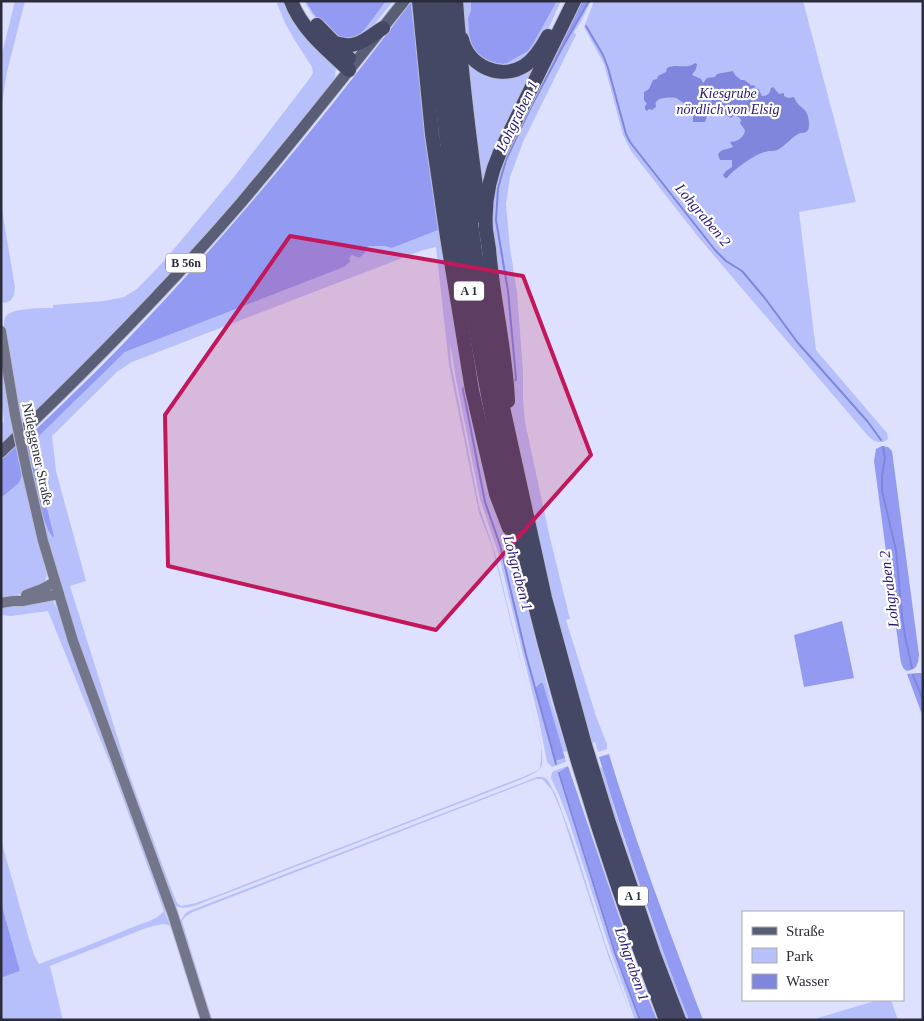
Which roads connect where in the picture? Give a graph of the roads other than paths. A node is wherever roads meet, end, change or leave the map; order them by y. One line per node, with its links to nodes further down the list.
1 (291, 1): 12 (highway)
2 (300, 1): 11 (highway)
3 (404, 1): 10 (main road, B 56n)
4 (419, 1): 17 (highway)
5 (432, 1): 17 (highway, A 1)
6 (443, 1): 15 (highway, A 1)
7 (457, 1): 8 (highway); 13 (highway)
8 (565, 1)
9 (574, 1): 13 (highway)
10 (383, 28): 11 (highway); 12 (main road, B 56n)
11 (335, 43): 12 (highway)
12 (352, 67): 16 (main road, B 56n)
13 (490, 265): 15 (highway)
14 (1, 331): 18 (main road, Nideggener Straße, bridge)
15 (510, 441): 22 (highway, A 1)
16 (1, 452)
17 (526, 570): 22 (highway, A 1)
18 (55, 582): 19 (main road, Nideggener Straße); 20 (main road)
19 (59, 594): 20 (main road); 24 (main road, Nideggener Straße)
20 (13, 601): 21 (main road)
21 (1, 603)
22 (580, 747): 23 (highway, A 1)
23 (587, 772): 25 (highway, A 1); 26 (highway, A 1)
24 (206, 1020)
25 (666, 1020)
26 (679, 1020)

